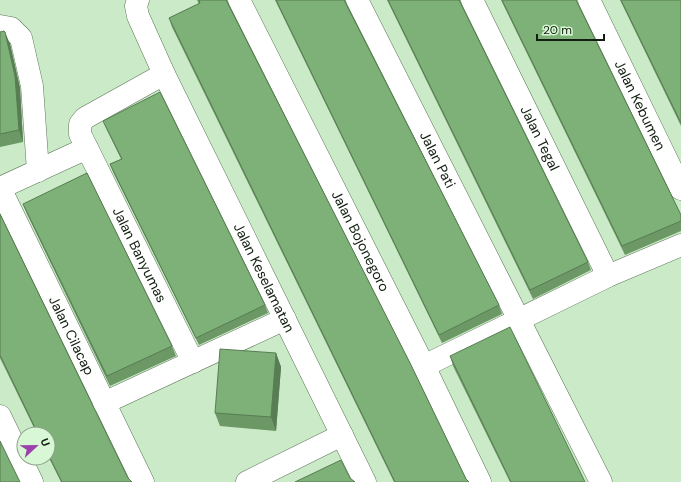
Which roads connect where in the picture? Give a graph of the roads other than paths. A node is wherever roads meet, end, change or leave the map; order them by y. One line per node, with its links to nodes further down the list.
1 (138, 0): 7 (street, Jalan Keselamatan)
2 (239, 0): 17 (street, Jalan Bojonegoro)
3 (357, 0): 15 (street, Jalan Pati)
4 (472, 0): 13 (street, Jalan Tegal)
5 (589, 0): 11 (street, Jalan Kebumen)
6 (0, 26): 9 (street)
7 (164, 74): 8 (street, Jalan Banyumas); 14 (street, Jalan Keselamatan)
8 (87, 148): 9 (street); 16 (street, Jalan Banyumas)
9 (38, 171): 10 (street)
10 (0, 188): 18 (street, Jalan Cilacap)
11 (681, 189)
12 (681, 245): 13 (street)
13 (608, 276): 15 (street)
14 (285, 319): 16 (street); 20 (street, Jalan Keselamatan)
15 (519, 319): 17 (street); 26 (street, Jalan Pati)
16 (193, 362): 18 (street)
17 (424, 366): 25 (street, Jalan Bojonegoro)
18 (104, 403): 23 (street, Jalan Cilacap)
19 (0, 416): 22 (street)
20 (342, 435): 21 (street); 24 (street, Jalan Keselamatan)
21 (251, 481)
22 (32, 482)
23 (143, 482)
24 (365, 482)
25 (480, 482)
26 (601, 482)

